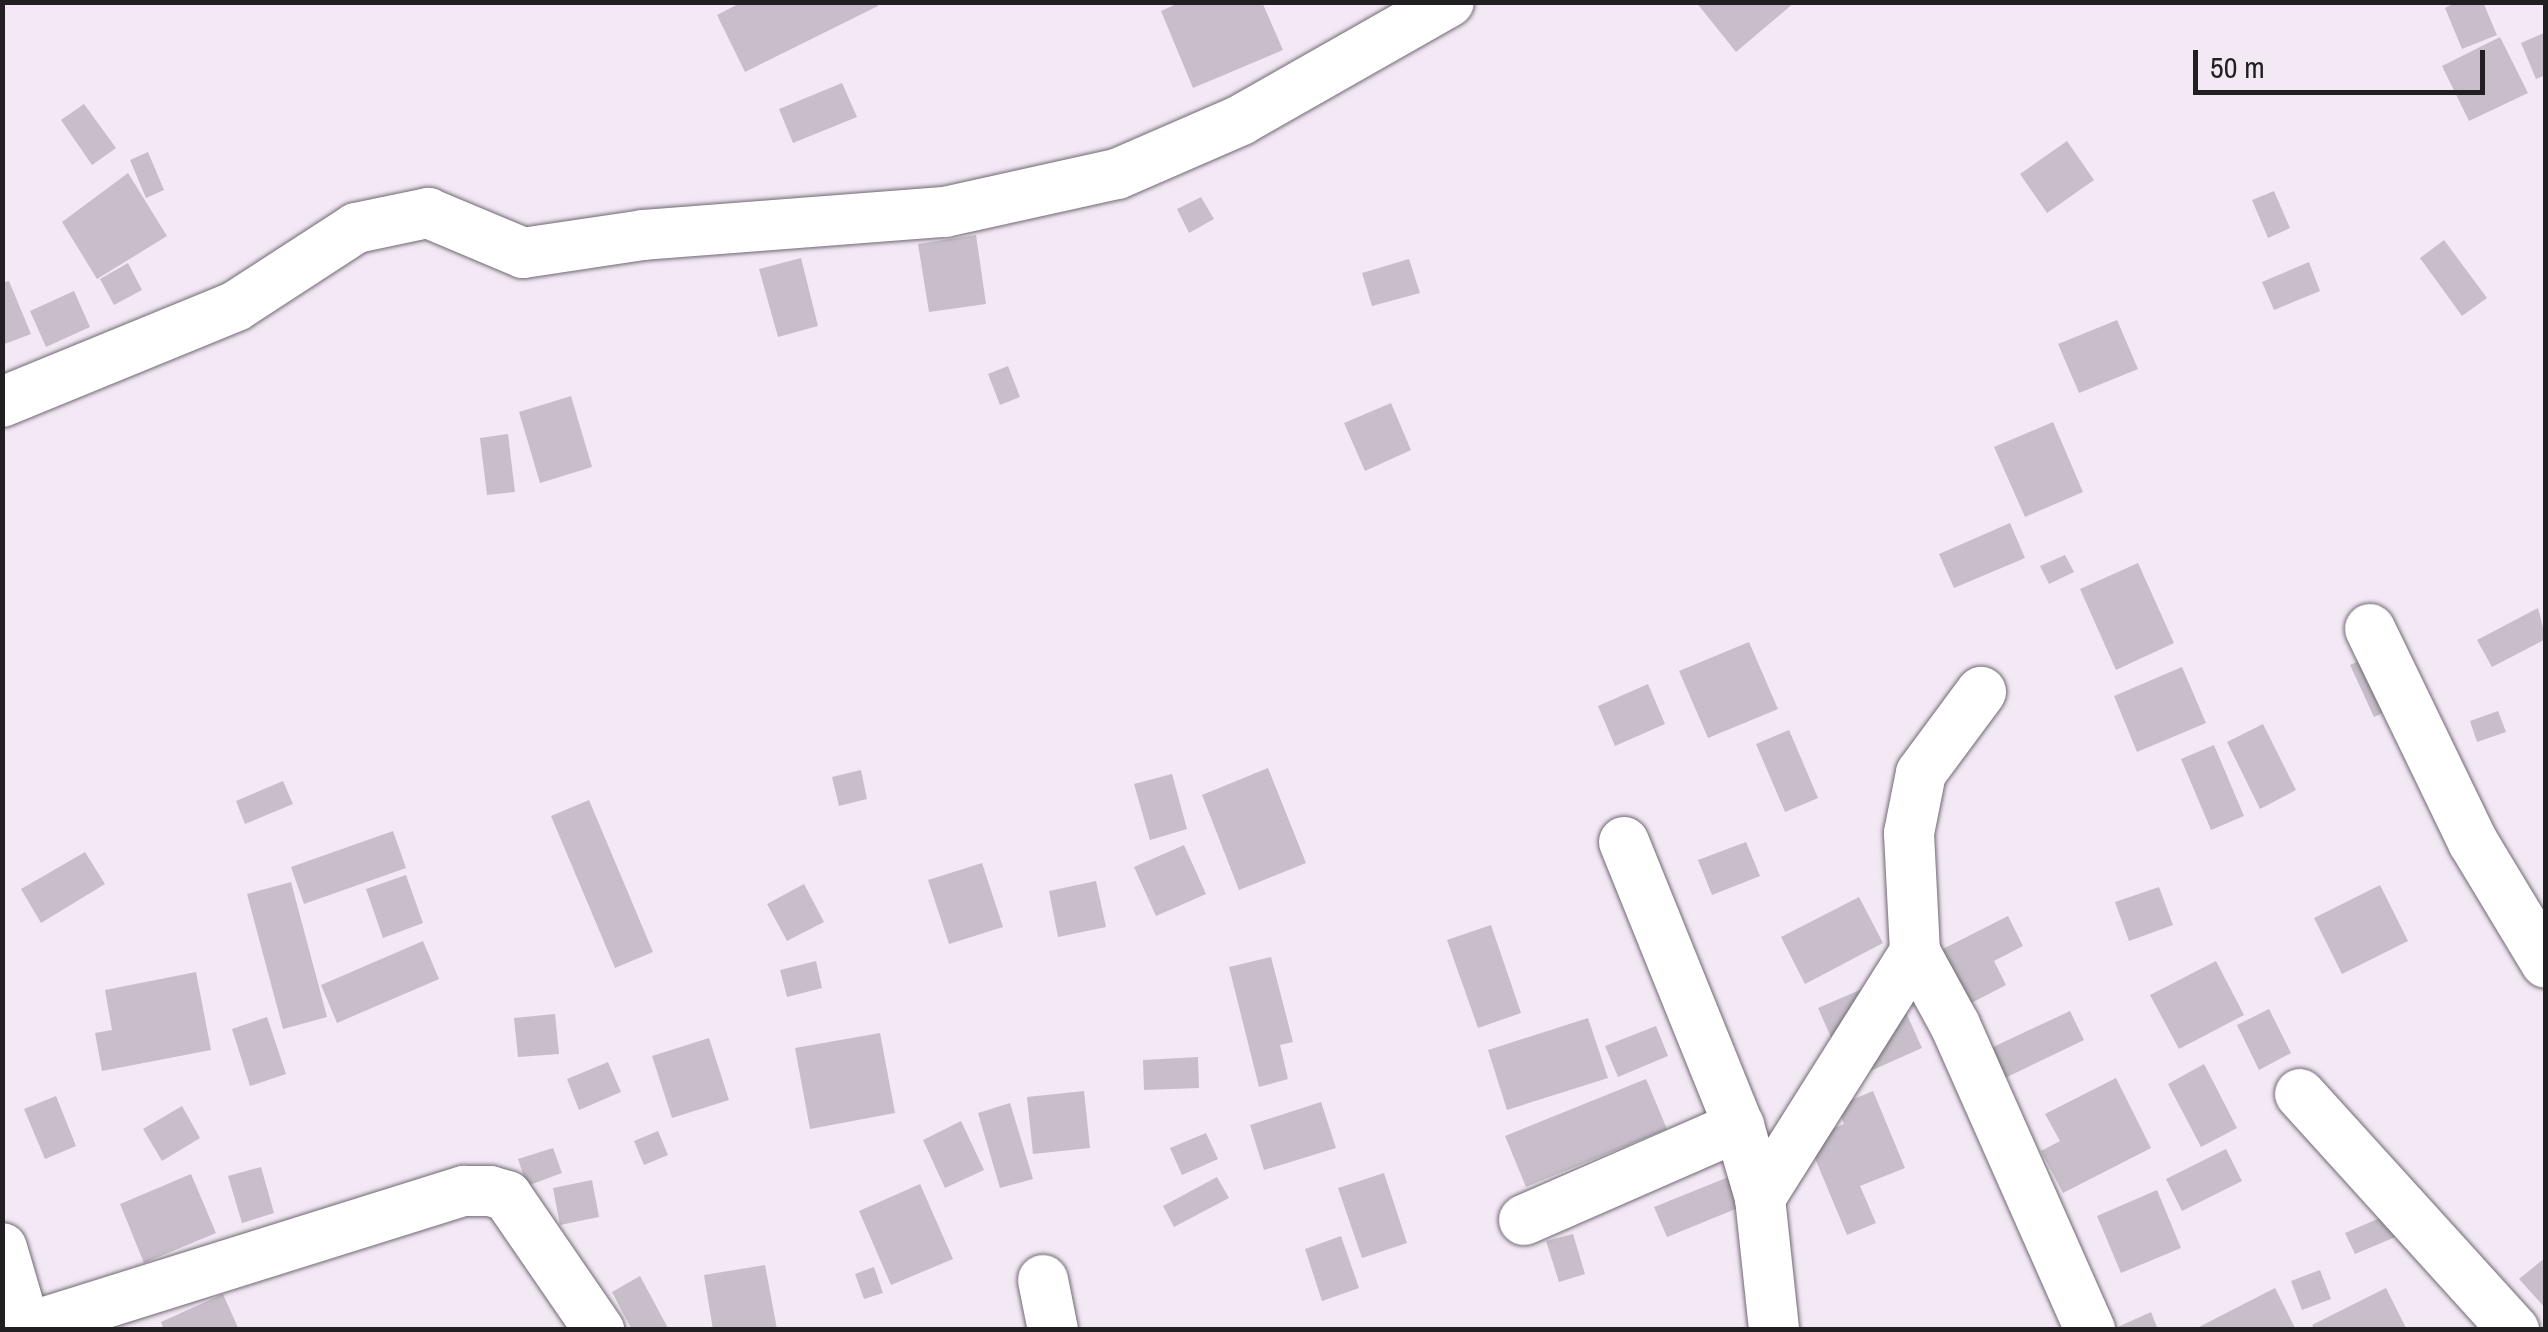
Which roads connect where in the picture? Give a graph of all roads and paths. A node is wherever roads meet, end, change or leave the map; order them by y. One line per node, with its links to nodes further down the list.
1 (1449, 2): 2 (street)
2 (2, 402)
3 (2370, 629): 7 (street)
4 (1981, 692): 6 (street)
5 (1624, 842): 9 (street)
6 (1915, 952): 10 (street); 18 (street)
7 (2546, 963)
8 (2300, 1094): 19 (street)
9 (1738, 1126): 10 (street); 11 (street)
10 (1760, 1198): 17 (street)
11 (1524, 1220)
12 (2, 1248): 14 (street)
13 (1043, 1280): 16 (street)
14 (26, 1329): 15 (street)
15 (600, 1330)
16 (1053, 1330)
17 (1774, 1330)
18 (2090, 1330)
19 (2514, 1330)

